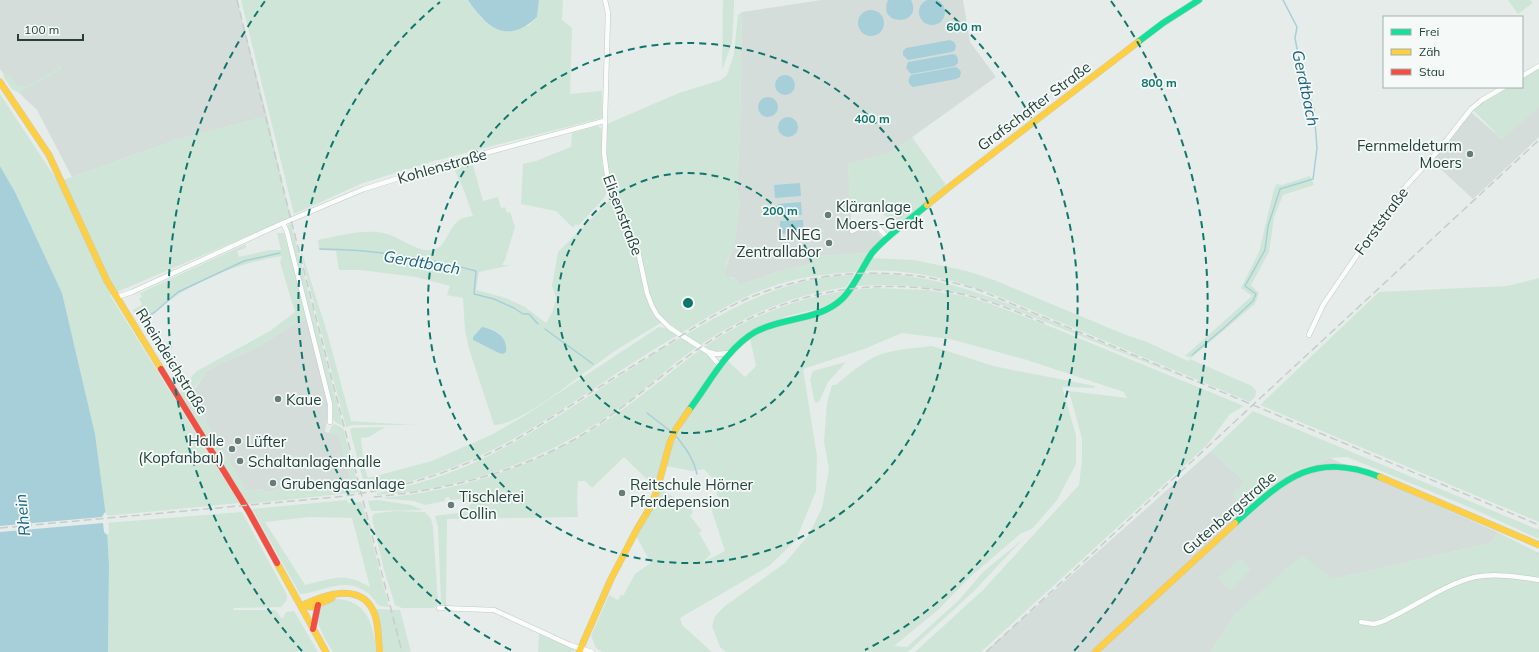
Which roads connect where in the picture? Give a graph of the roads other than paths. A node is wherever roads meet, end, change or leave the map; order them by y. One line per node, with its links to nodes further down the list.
1 (606, 0): 7 (street, Elisenstraße)
2 (1200, 0): 10 (main road, Grafschafter Straße)
3 (1539, 66): 4 (street)
4 (1523, 75)
5 (0, 82): 11 (main road, Rheindeichstraße)
6 (1502, 88): 12 (street, Forststraße)
7 (604, 121): 8 (street, Kohlenstraße); 13 (street, Elisenstraße)
8 (283, 223): 11 (street, Kohlenstraße); 16 (street)
9 (852, 231): 10 (street)
10 (888, 238): 14 (main road, Grafschafter Straße)
11 (117, 297): 20 (main road, Rheindeichstraße)
12 (1309, 335)
13 (708, 352): 14 (street, Elisenstraße); 15 (street, Elisenstraße)
14 (731, 353): 15 (main road, Grafschafter Straße)
15 (720, 366): 25 (main road, Grafschafter Straße)
16 (330, 422)
17 (1539, 545): 29 (main road, Gutenbergstraße)
18 (1539, 580): 22 (street)
19 (318, 605): 20 (main road); 23 (main road); 24 (main road)
20 (301, 606): 23 (main road); 24 (main road, Rheindeichstraße)
21 (439, 608): 25 (street)
22 (1361, 622)
23 (376, 628): 27 (main road)
24 (313, 629): 26 (main road, Rheindeichstraße)
25 (580, 651): 28 (street)
26 (326, 652)
27 (380, 652)
28 (592, 652)
29 (1096, 652)

